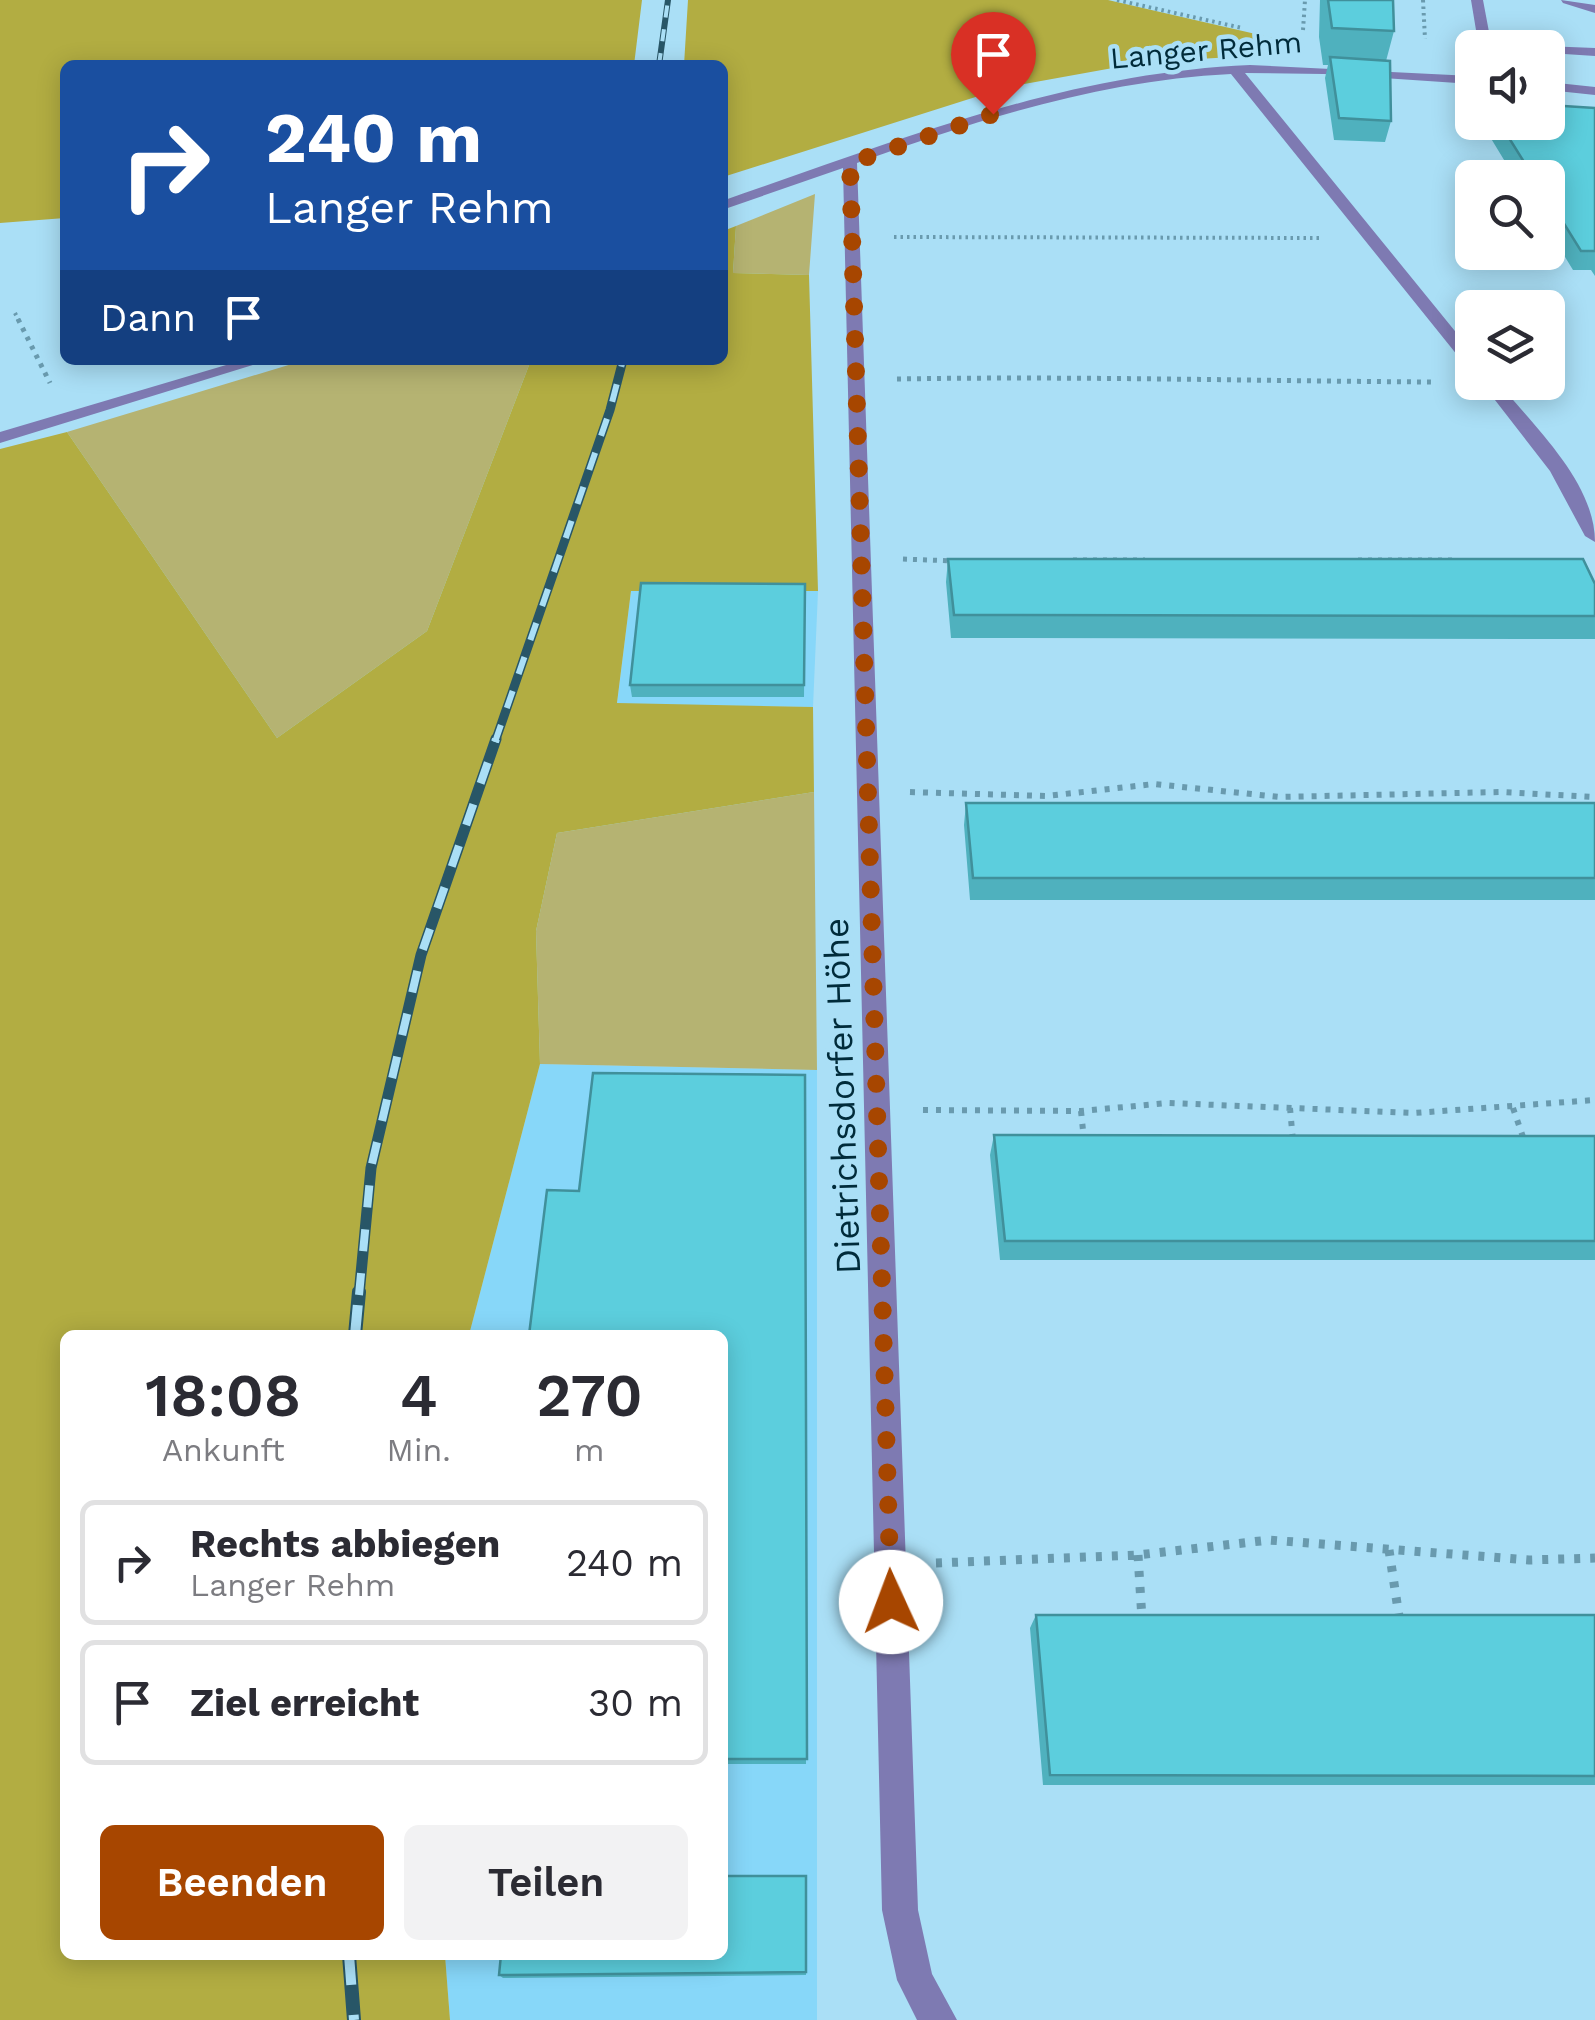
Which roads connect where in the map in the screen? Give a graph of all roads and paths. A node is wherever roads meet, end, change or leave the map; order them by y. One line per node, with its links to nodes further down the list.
1 (1117, 0): 9 (path)
2 (1305, 0): 7 (path)
3 (1423, 0): 10 (path)
4 (1477, 0): 8 (street)
5 (1567, 0): 6 (street)
6 (1595, 9)
7 (1303, 30)
8 (1483, 30)
9 (1259, 32)
10 (1427, 50)
11 (1565, 50): 12 (street)
12 (1595, 52)
13 (1235, 70): 14 (street, Langer Rehm); 17 (street, Langer Rehm); 20 (street)
14 (1455, 79)
15 (1565, 87): 16 (street)
16 (1595, 90)
17 (850, 163): 18 (street, Langer Rehm); 19 (street, Dietrichsdorfer Höhe)
18 (728, 204)
19 (853, 237): 20 (path); 24 (street, Dietrichsdorfer Höhe)
20 (1376, 238): 22 (street)
21 (15, 313): 27 (path)
22 (1455, 340)
23 (244, 365): 27 (street)
24 (856, 378): 25 (path); 30 (street, Dietrichsdorfer Höhe)
25 (1453, 382)
26 (1503, 400): 29 (street)
27 (64, 419): 28 (street)
28 (0, 438)
29 (1595, 536)
30 (862, 558): 35 (path); 36 (street, Dietrichsdorfer Höhe)
31 (1065, 560): 32 (path)
32 (1149, 560)
33 (1353, 560): 34 (path)
34 (1460, 560)
35 (956, 561)
36 (868, 790): 38 (path); 48 (street, Dietrichsdorfer Höhe)
37 (1224, 792): 38 (path); 39 (path); 41 (path)
38 (1047, 796): 43 (path)
39 (1412, 796): 40 (path); 44 (path)
40 (1592, 797): 42 (path)
41 (1225, 808)
42 (1595, 810)
43 (1046, 811)
44 (1417, 811)
45 (1595, 1100): 47 (path)
46 (1290, 1108): 47 (path); 49 (path); 51 (path)
47 (1513, 1108): 52 (path)
48 (877, 1110): 49 (path); 56 (street, Dietrichsdorfer Höhe)
49 (1081, 1112): 50 (path)
50 (1085, 1155)
51 (1294, 1155)
52 (1530, 1155)
53 (1389, 1550): 54 (path); 55 (path); 58 (path)
54 (1138, 1555): 56 (path); 57 (path)
55 (1595, 1558)
56 (890, 1564): 59 (street, Dietrichsdorfer Höhe)
57 (1142, 1628)
58 (1401, 1628)
59 (938, 2020)

